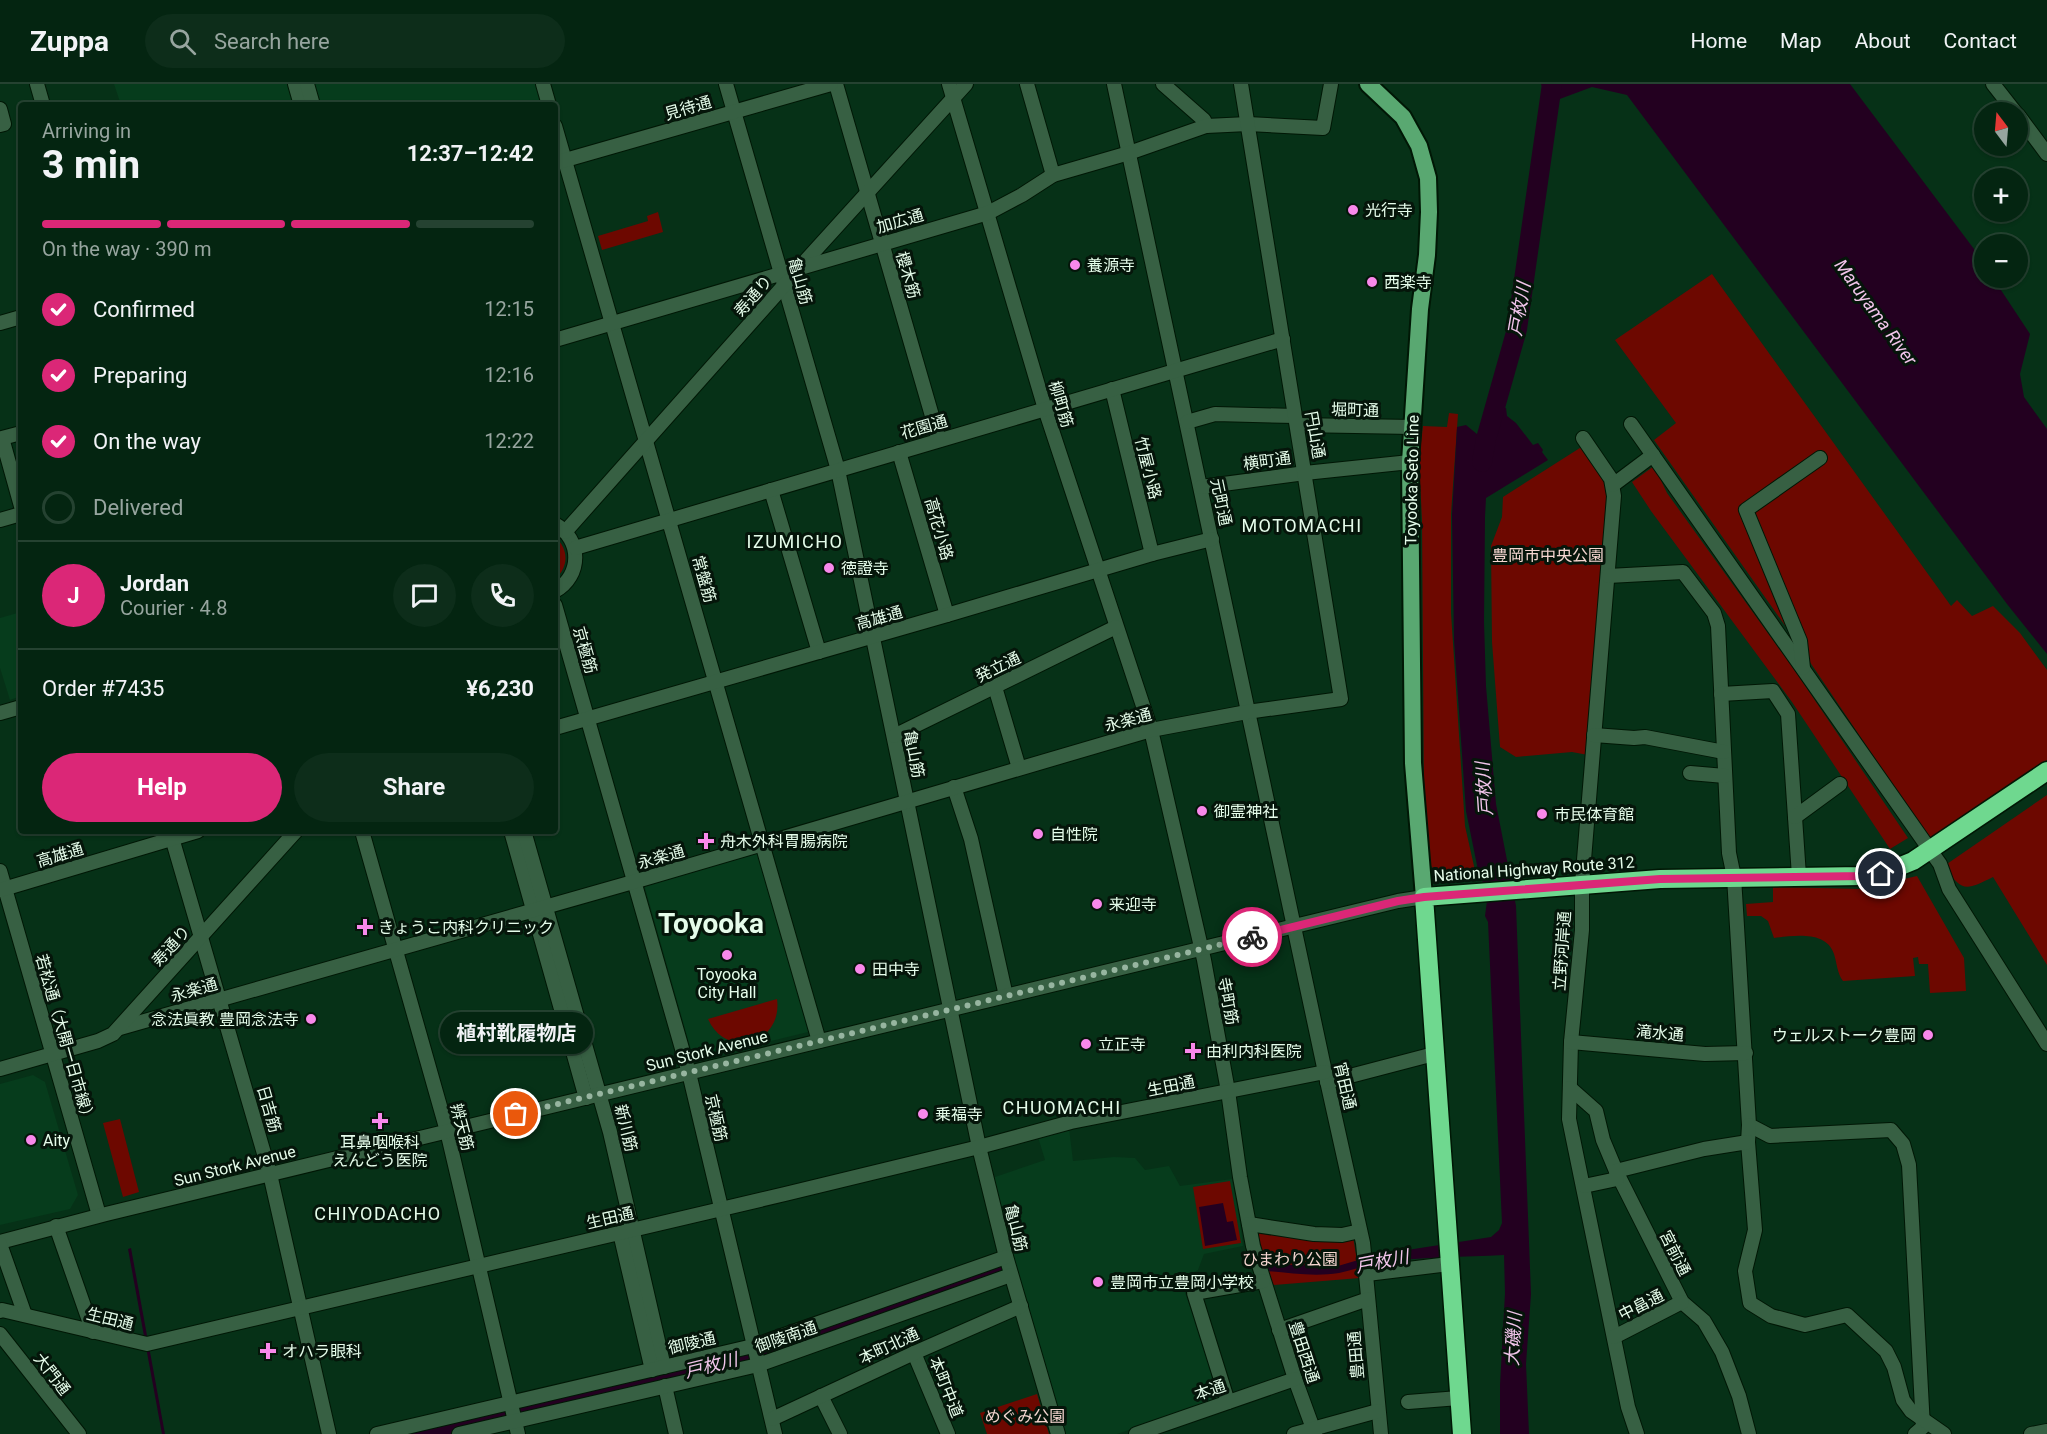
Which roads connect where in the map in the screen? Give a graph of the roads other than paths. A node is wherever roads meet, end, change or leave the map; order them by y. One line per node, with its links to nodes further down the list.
1 (37, 84): 18 (street)
2 (296, 84): 19 (street)
3 (308, 84): 20 (street)
4 (543, 84): 21 (street)
5 (726, 84): 24 (street, 亀山筋)
6 (831, 84): 24 (street, 見待通)
7 (836, 84): 33 (street, 櫻木筋)
8 (949, 84): 17 (street, 柳町筋)
9 (966, 84): 17 (street, 寿通り)
10 (1028, 84): 32 (street)
11 (1114, 84): 29 (street, 元町通)
12 (1162, 84): 27 (street)
13 (1242, 84): 25 (street, 円山通)
14 (1331, 84): 25 (street, 加広通)
15 (1368, 84): 49 (main road, Toyooka Seto Line)
16 (1993, 84): 22 (street)
17 (954, 98): 33 (street, 寿通り); 34 (street, 柳町筋)
18 (42, 102)
19 (301, 102)
20 (313, 102)
21 (548, 102)
22 (2007, 102)
23 (0, 109): 26 (street)
24 (734, 112): 31 (street, 見待通); 37 (street, 亀山筋)
25 (1248, 124): 27 (street, 加広通); 42 (street, 円山通)
26 (0, 125)
27 (1206, 126): 29 (street, 加広通)
28 (2028, 129): 30 (street)
29 (1128, 153): 32 (street, 加広通); 43 (street, 元町通)
30 (2047, 154)
31 (560, 162): 39 (street, 常盤筋)
32 (1053, 175): 34 (street, 加広通)
33 (867, 193): 35 (street, 櫻木筋); 36 (street, 寿通り)
34 (988, 213): 35 (street, 加広通); 45 (street, 柳町筋)
35 (882, 244): 36 (street, 加広通); 53 (street, 櫻木筋)
36 (801, 267): 37 (street, 寿通り)
37 (782, 279): 39 (street); 52 (street, 寿通り); 58 (street, 亀山筋)
38 (18, 318): 40 (street)
39 (612, 322): 41 (street); 52 (street, 常盤筋)
40 (0, 323)
41 (558, 339)
42 (1283, 339): 43 (street, 花園通); 46 (street, 円山通)
43 (1175, 370): 44 (street, 花園通); 47 (street, 元町通)
44 (1112, 389): 45 (street, 花園通); 70 (street, 竹屋小路)
45 (1045, 409): 53 (street, 花園通); 71 (street, 柳町筋)
46 (1296, 420): 47 (street, 堀町通); 49 (street, 堀町通); 59 (street, 円山通)
47 (1187, 422): 61 (street, 元町通)
48 (1631, 424): 55 (street)
49 (1413, 427): 57 (main road, Toyooka Seto Line)
50 (18, 434): 63 (street)
51 (1583, 438): 60 (street)
52 (647, 440): 66 (street, 常盤筋); 67 (street, 寿通り)
53 (939, 440): 54 (street, 花園通)
54 (899, 452): 58 (street, 花園通); 74 (street, 高花小路)
55 (1653, 455): 60 (street); 79 (street)
56 (1820, 458): 79 (street)
57 (1410, 462): 59 (street, 横町通); 113 (main road, Toyooka Seto Line)
58 (838, 470): 62 (street, 花園通); 77 (street, 亀山筋)
59 (1305, 473): 61 (street, 横町通); 84 (street, 円山通)
60 (1613, 485): 72 (street, 立野河岸通)
61 (1201, 487): 68 (street, 元町通)
62 (771, 490): 66 (street, 花園通); 78 (street)
63 (18, 495)
64 (18, 515): 65 (street)
65 (0, 520)
66 (669, 520): 69 (street, 花園通); 80 (street, 常盤筋)
67 (560, 528): 69 (street)
68 (1212, 539): 70 (street, 高雄通); 84 (street, 元町通)
69 (575, 548): 73 (street)
70 (1152, 554): 71 (street, 高雄通)
71 (1098, 571): 74 (street, 高雄通); 76 (street, 柳町筋)
72 (1608, 576): 82 (street); 89 (street, 立野河岸通)
73 (558, 589)
74 (947, 615): 77 (street, 高雄通)
75 (558, 616): 86 (street, 京極筋)
76 (1116, 627): 81 (street, 発立通); 88 (street, 柳町筋)
77 (873, 637): 78 (street, 高雄通); 90 (street, 亀山筋)
78 (819, 652): 80 (street, 高雄通)
79 (1804, 669): 106 (street)
80 (716, 681): 86 (street, 高雄通); 105 (street, 常盤筋)
81 (995, 687): 90 (street, 発立通); 92 (street)
82 (1721, 694): 91 (street); 99 (street)
83 (18, 708): 85 (street)
84 (1247, 712): 88 (street, 永楽通); 115 (street, 元町通)
85 (0, 713)
86 (587, 718): 87 (street, 高雄通); 110 (street, 京極筋)
87 (558, 727)
88 (1151, 730): 92 (street, 永楽通); 118 (street, 寺町筋)
89 (1594, 735): 91 (street); 111 (street, 立野河岸通)
90 (894, 736): 98 (street, 亀山筋)
91 (1724, 752): 95 (street)
92 (1019, 768): 97 (street, 永楽通)
93 (2047, 771): 106 (highway, National Highway Route 312)
94 (1690, 773): 95 (street)
95 (1725, 776): 109 (street)
96 (1840, 784): 99 (street)
97 (954, 787): 98 (street, 永楽通); 119 (street)
98 (906, 801): 105 (street, 永楽通); 121 (street, 亀山筋)
99 (1795, 817): 108 (street)
100 (293, 834): 116 (street, 寿通り)
101 (363, 834): 117 (street, 辨天筋)
102 (512, 834): 114 (street, 新川筋)
103 (525, 834): 114 (street, 新川筋)
104 (171, 835): 112 (street, 高雄通); 116 (street, 日吉筋)
105 (762, 844): 110 (street, 永楽通); 123 (street, 常盤筋)
106 (1934, 847): 108 (highway, National Highway Route 312); 125 (street)
107 (0, 871): 112 (street, 若松通（大開一日市線）)
108 (1799, 876): 109 (highway, National Highway Route 312)
109 (1734, 877): 111 (highway, National Highway Route 312); 126 (street)
110 (634, 882): 114 (street, 永楽通); 130 (street, 京極筋)
111 (1582, 884): 113 (highway, National Highway Route 312); 124 (street, 立野河岸通)
112 (3, 890): 127 (street, 若松通（大開一日市線）)
113 (1424, 897): 115 (street, Sun Stork Avenue); 128 (highway, National Highway Route 312)
114 (540, 908): 117 (street, 永楽通); 134 (street, 新川筋); 135 (street, 新川筋)
115 (1294, 926): 118 (street, Sun Stork Avenue); 131 (street, 宵田通)
116 (201, 937): 120 (street, 日吉筋); 122 (street, 寿通り)
117 (396, 949): 120 (street, 永楽通); 137 (street, 辨天筋)
118 (1201, 949): 119 (street, Sun Stork Avenue); 133 (street, 寺町筋)
119 (1006, 996): 121 (street, Sun Stork Avenue)
120 (219, 999): 122 (street, 永楽通); 141 (street, 日吉筋)
121 (950, 1010): 123 (street, Sun Stork Avenue); 139 (street, 亀山筋)
122 (120, 1028): 127 (street, 寿通り)
123 (819, 1041): 130 (street, Sun Stork Avenue)
124 (1571, 1042): 126 (street, 滝水通); 132 (street, 立野河岸通)
125 (2047, 1044)
126 (1746, 1053): 136 (street)
127 (52, 1054): 129 (street); 144 (street, 若松通（大開一日市線）)
128 (1434, 1054): 131 (street, 生田通); 151 (highway, National Highway Route 312)
129 (0, 1069)
130 (689, 1073): 134 (street, Sun Stork Avenue); 143 (street, 京極筋)
131 (1326, 1077): 133 (street, 生田通); 148 (street, 宵田通)
132 (1570, 1088): 140 (street, 宮前通); 142 (street, 立野河岸通)
133 (1228, 1091): 139 (street, 生田通); 145 (street, 寺町筋)
134 (600, 1094): 135 (street, Sun Stork Avenue); 147 (street, 新川筋)
135 (586, 1098): 137 (street, Sun Stork Avenue)
136 (1749, 1125): 138 (street); 178 (street)
137 (447, 1131): 141 (street, Sun Stork Avenue); 152 (street, 辨天筋)
138 (1748, 1142): 140 (street); 178 (street)
139 (979, 1147): 143 (street, 生田通); 150 (street, 亀山筋)
140 (1616, 1171): 142 (street); 157 (street, 宮前通)
141 (270, 1174): 144 (street, Sun Stork Avenue); 159 (street, 日吉筋)
142 (1584, 1186): 165 (street, 立野河岸通)
143 (721, 1209): 147 (street, 生田通); 167 (street, 京極筋)
144 (99, 1215): 146 (street, Sun Stork Avenue)
145 (1249, 1224): 148 (street); 155 (street, 寺町筋)
146 (56, 1226): 149 (street, Sun Stork Avenue); 163 (street)
147 (626, 1231): 152 (street, 生田通); 168 (street, 新川筋)
148 (1360, 1231): 153 (street, 宵田通)
149 (0, 1243): 161 (street)
150 (1006, 1257): 154 (street, 亀山筋); 167 (street, 御陵通)
151 (1449, 1264): 153 (street); 172 (highway, National Highway Route 312)
152 (478, 1266): 159 (street, 生田通); 176 (street, 辨天筋)
153 (1367, 1271): 156 (street, 豊田通)
154 (1011, 1275): 158 (street, 亀山筋); 167 (street, 御陵南通)
155 (1263, 1281): 162 (street, 豊田西通); 173 (street)
156 (1368, 1299): 162 (street); 175 (street, 豊田通)
157 (1682, 1302): 165 (street, 中畠通); 195 (street, 宮前通)
158 (1021, 1306): 166 (street, 本町北通); 189 (street, 亀山筋)
159 (300, 1308): 163 (street, 生田通); 182 (street, 日吉筋)
160 (0, 1311): 161 (street, 生田通)
161 (25, 1315): 163 (street, 生田通)
162 (1279, 1330): 169 (street, 豊田西通)
163 (93, 1332)
164 (0, 1334): 181 (street, 大門通)
165 (1614, 1337): 194 (street, 立野河岸通)
166 (914, 1353): 171 (street, 本町北通); 188 (street, 本町中道)
167 (755, 1355): 168 (street, 御陵通); 170 (street, 御陵南通); 177 (street, 京極筋)
168 (658, 1368): 176 (street, 御陵通)
169 (1295, 1379): 173 (street, 本通); 179 (street, 豊田西通)
170 (665, 1386): 176 (street, 御陵南通); 185 (street)
171 (821, 1396): 177 (street, 本町北通); 187 (street)
172 (1459, 1398): 174 (street); 193 (highway, National Highway Route 312)
173 (1228, 1401): 190 (street, 本通)
174 (1408, 1402)
175 (1378, 1411): 179 (street); 192 (street, 豊田通)
176 (513, 1416): 183 (street, 御陵通); 184 (street, 御陵南通)
177 (772, 1419): 186 (street, 京極筋)
178 (1923, 1420): 196 (street); 197 (street)
179 (1314, 1431): 191 (street)
180 (2047, 1431): 198 (street)
181 (79, 1434)
182 (329, 1434)
183 (377, 1434)
184 (459, 1434)
185 (676, 1434)
186 (775, 1434)
187 (840, 1434)
188 (948, 1434)
189 (1058, 1434)
190 (1136, 1434)
191 (1294, 1434)
192 (1381, 1434)
193 (1462, 1434)
194 (1637, 1434)
195 (1749, 1434)
196 (1915, 1434)
197 (1944, 1434)
198 (2031, 1434)

